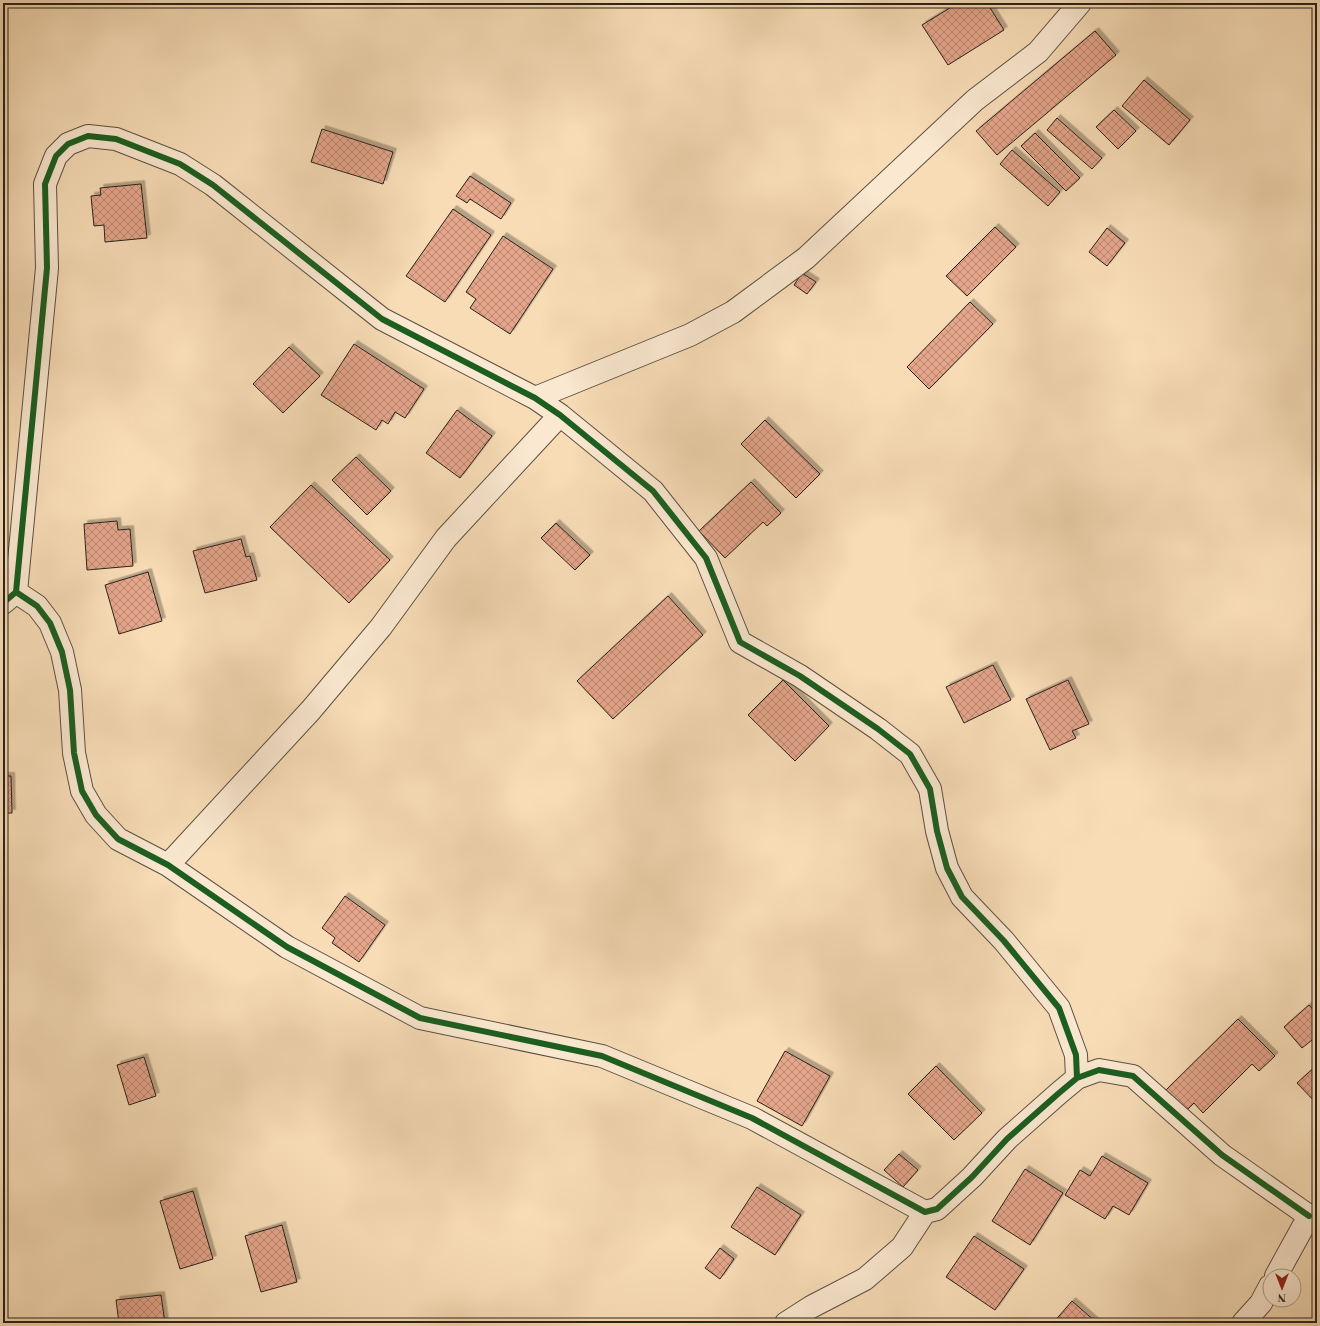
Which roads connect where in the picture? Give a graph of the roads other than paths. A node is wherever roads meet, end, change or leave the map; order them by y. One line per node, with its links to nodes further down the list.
1 (1080, 3): 2 (street)
2 (535, 398): 3 (street); 4 (street)
3 (560, 415): 5 (street); 6 (street)
4 (10, 598): 5 (street)
5 (168, 865): 7 (street)
6 (1077, 1078): 7 (street); 8 (street)
7 (925, 1212): 11 (street)
8 (1313, 1215): 9 (street)
9 (1281, 1268)
10 (1262, 1300): 12 (street)
11 (786, 1323)
12 (1243, 1323)

